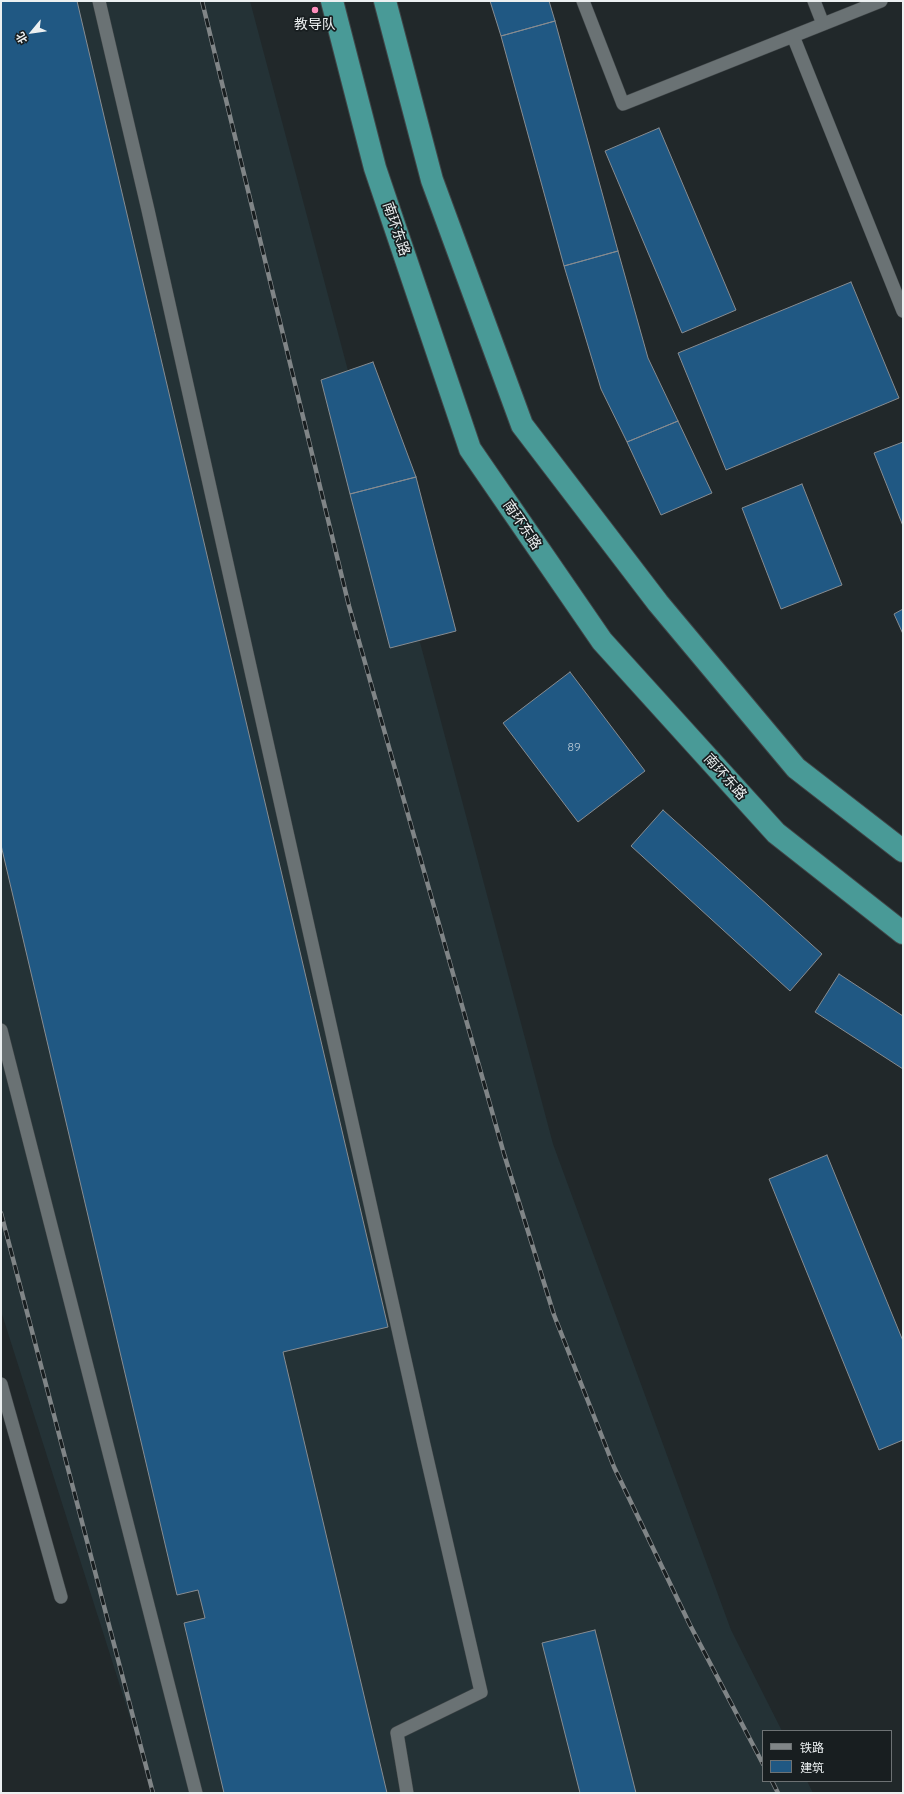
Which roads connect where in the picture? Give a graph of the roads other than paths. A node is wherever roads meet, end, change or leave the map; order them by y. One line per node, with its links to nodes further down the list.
1 (99, 1): 16 (lane)
2 (332, 1): 11 (highway, 南环东路)
3 (385, 1): 10 (highway)
4 (583, 1): 8 (lane)
5 (814, 1): 7 (lane)
6 (881, 1): 7 (lane)
7 (823, 24): 8 (lane)
8 (793, 36): 9 (lane)
9 (903, 311)
10 (903, 850)
11 (903, 933)
12 (1, 1030): 15 (lane)
13 (1, 1384): 14 (lane)
14 (61, 1597)
15 (196, 1793)
16 (407, 1793)

